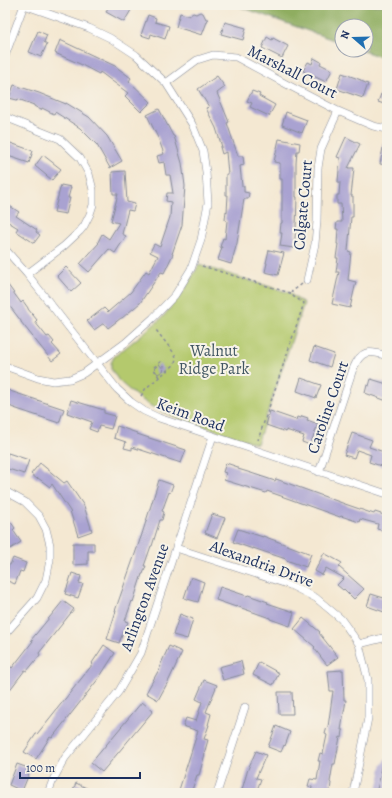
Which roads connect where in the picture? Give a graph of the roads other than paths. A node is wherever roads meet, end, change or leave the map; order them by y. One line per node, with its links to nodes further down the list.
1 (24, 5): 2 (street); 3 (street)
2 (5, 56)
3 (166, 83): 4 (street, Marshall Court); 11 (street)
4 (338, 111): 6 (street, Marshall Court); 9 (street, Colgate Court)
5 (5, 117): 8 (street)
6 (387, 130)
7 (5, 249): 8 (street, Keim Road)
8 (27, 274): 11 (street, Keim Road)
9 (307, 280)
10 (387, 356): 14 (street, Caroline Court)
11 (97, 364): 12 (street); 13 (street, Keim Road)
12 (5, 366)
13 (213, 436): 14 (street, Keim Road); 17 (street, Arlington Avenue)
14 (320, 472): 16 (street, Keim Road)
15 (5, 491): 18 (street)
16 (387, 494)
17 (176, 548): 20 (street, Alexandria Drive); 22 (street, Arlington Avenue)
18 (5, 634)
19 (387, 637): 20 (street)
20 (359, 644): 24 (street, Alexandria Drive)
21 (245, 707): 23 (street)
22 (48, 793)
23 (217, 793)
24 (353, 793)

